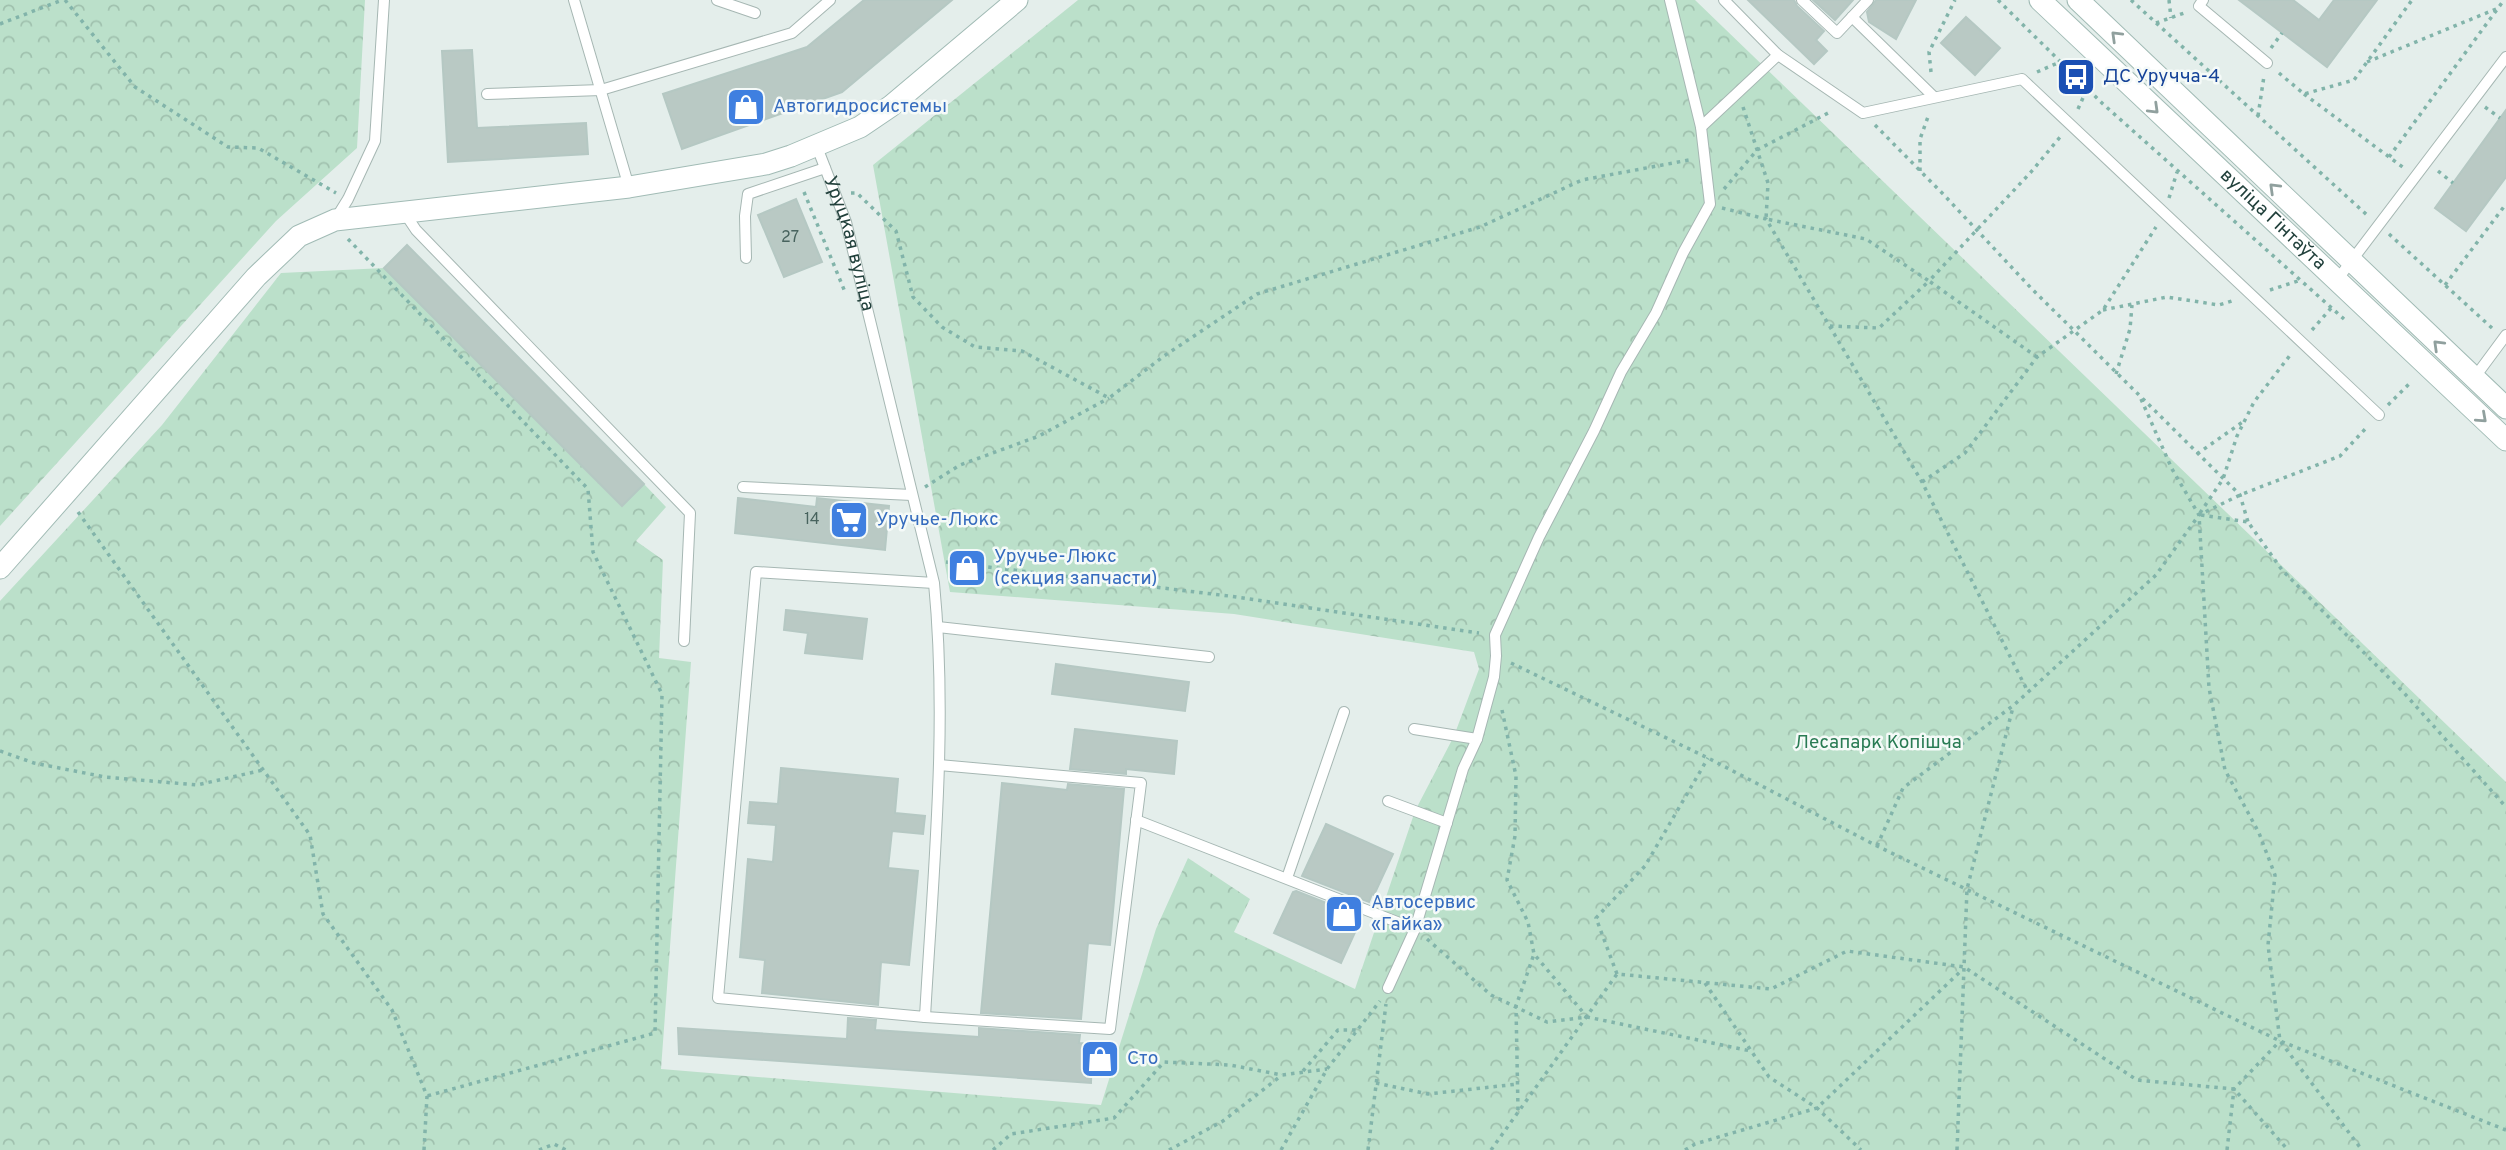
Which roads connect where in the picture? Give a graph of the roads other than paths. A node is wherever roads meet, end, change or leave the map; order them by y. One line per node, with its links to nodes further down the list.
1 (384, 0): 26 (lane)
2 (574, 0): 18 (lane)
3 (717, 0): 13 (lane)
4 (830, 0): 18 (lane)
5 (1017, 0): 22 (main road)
6 (1670, 0): 21 (lane)
7 (1724, 0): 15 (lane)
8 (1802, 0): 14 (lane)
9 (1868, 0): 14 (lane)
10 (2040, 0): 29 (main road, вуліца Гінтаўта, one-way to 29)
11 (2078, 0): 28 (main road, вуліца Гінтаўта, one-way to 11)
12 (2201, 3): 17 (lane)
13 (755, 13)
14 (1852, 17): 20 (lane)
15 (1777, 55): 20 (lane); 21 (lane)
16 (2506, 57): 28 (lane)
17 (2267, 63)
18 (601, 90): 19 (lane); 24 (lane)
19 (486, 94)
20 (1934, 97): 34 (lane)
21 (1701, 127): 45 (lane)
22 (817, 147): 23 (lane, Уруцкая вуліца); 24 (main road)
23 (825, 169): 27 (lane); 37 (lane, Уруцкая вуліца)
24 (629, 187): 25 (main road)
25 (404, 212): 26 (main road); 41 (lane)
26 (335, 220): 38 (main road)
27 (746, 258)
28 (2351, 262): 29 (lane); 31 (main road, вуліца Гінтаўта, one-way to 28)
29 (2337, 281): 32 (main road, вуліца Гінтаўта)
30 (2505, 337): 31 (lane)
31 (2473, 379): 32 (lane); 33 (main road, вуліца Гінтаўта)
32 (2459, 398): 35 (main road, вуліца Гінтаўта, one-way to 35)
33 (2506, 408)
34 (2379, 415)
35 (2506, 440)
36 (743, 487): 37 (lane)
37 (912, 495): 39 (lane, Уруцкая вуліца)
38 (0, 568)
39 (934, 583): 40 (lane, Уруцкая вуліца); 53 (lane)
40 (938, 627): 42 (lane); 46 (lane, Уруцкая вуліца)
41 (684, 641)
42 (1209, 657)
43 (1344, 712): 50 (lane)
44 (1414, 729): 45 (lane)
45 (1477, 740): 49 (lane)
46 (939, 765): 48 (lane); 53 (lane, Уруцкая вуліца)
47 (1388, 801): 49 (lane)
48 (1136, 820): 50 (lane); 53 (lane)
49 (1447, 823): 51 (lane)
50 (1287, 878): 51 (lane)
51 (1415, 929): 52 (lane)
52 (1388, 989)
53 (925, 1017)

